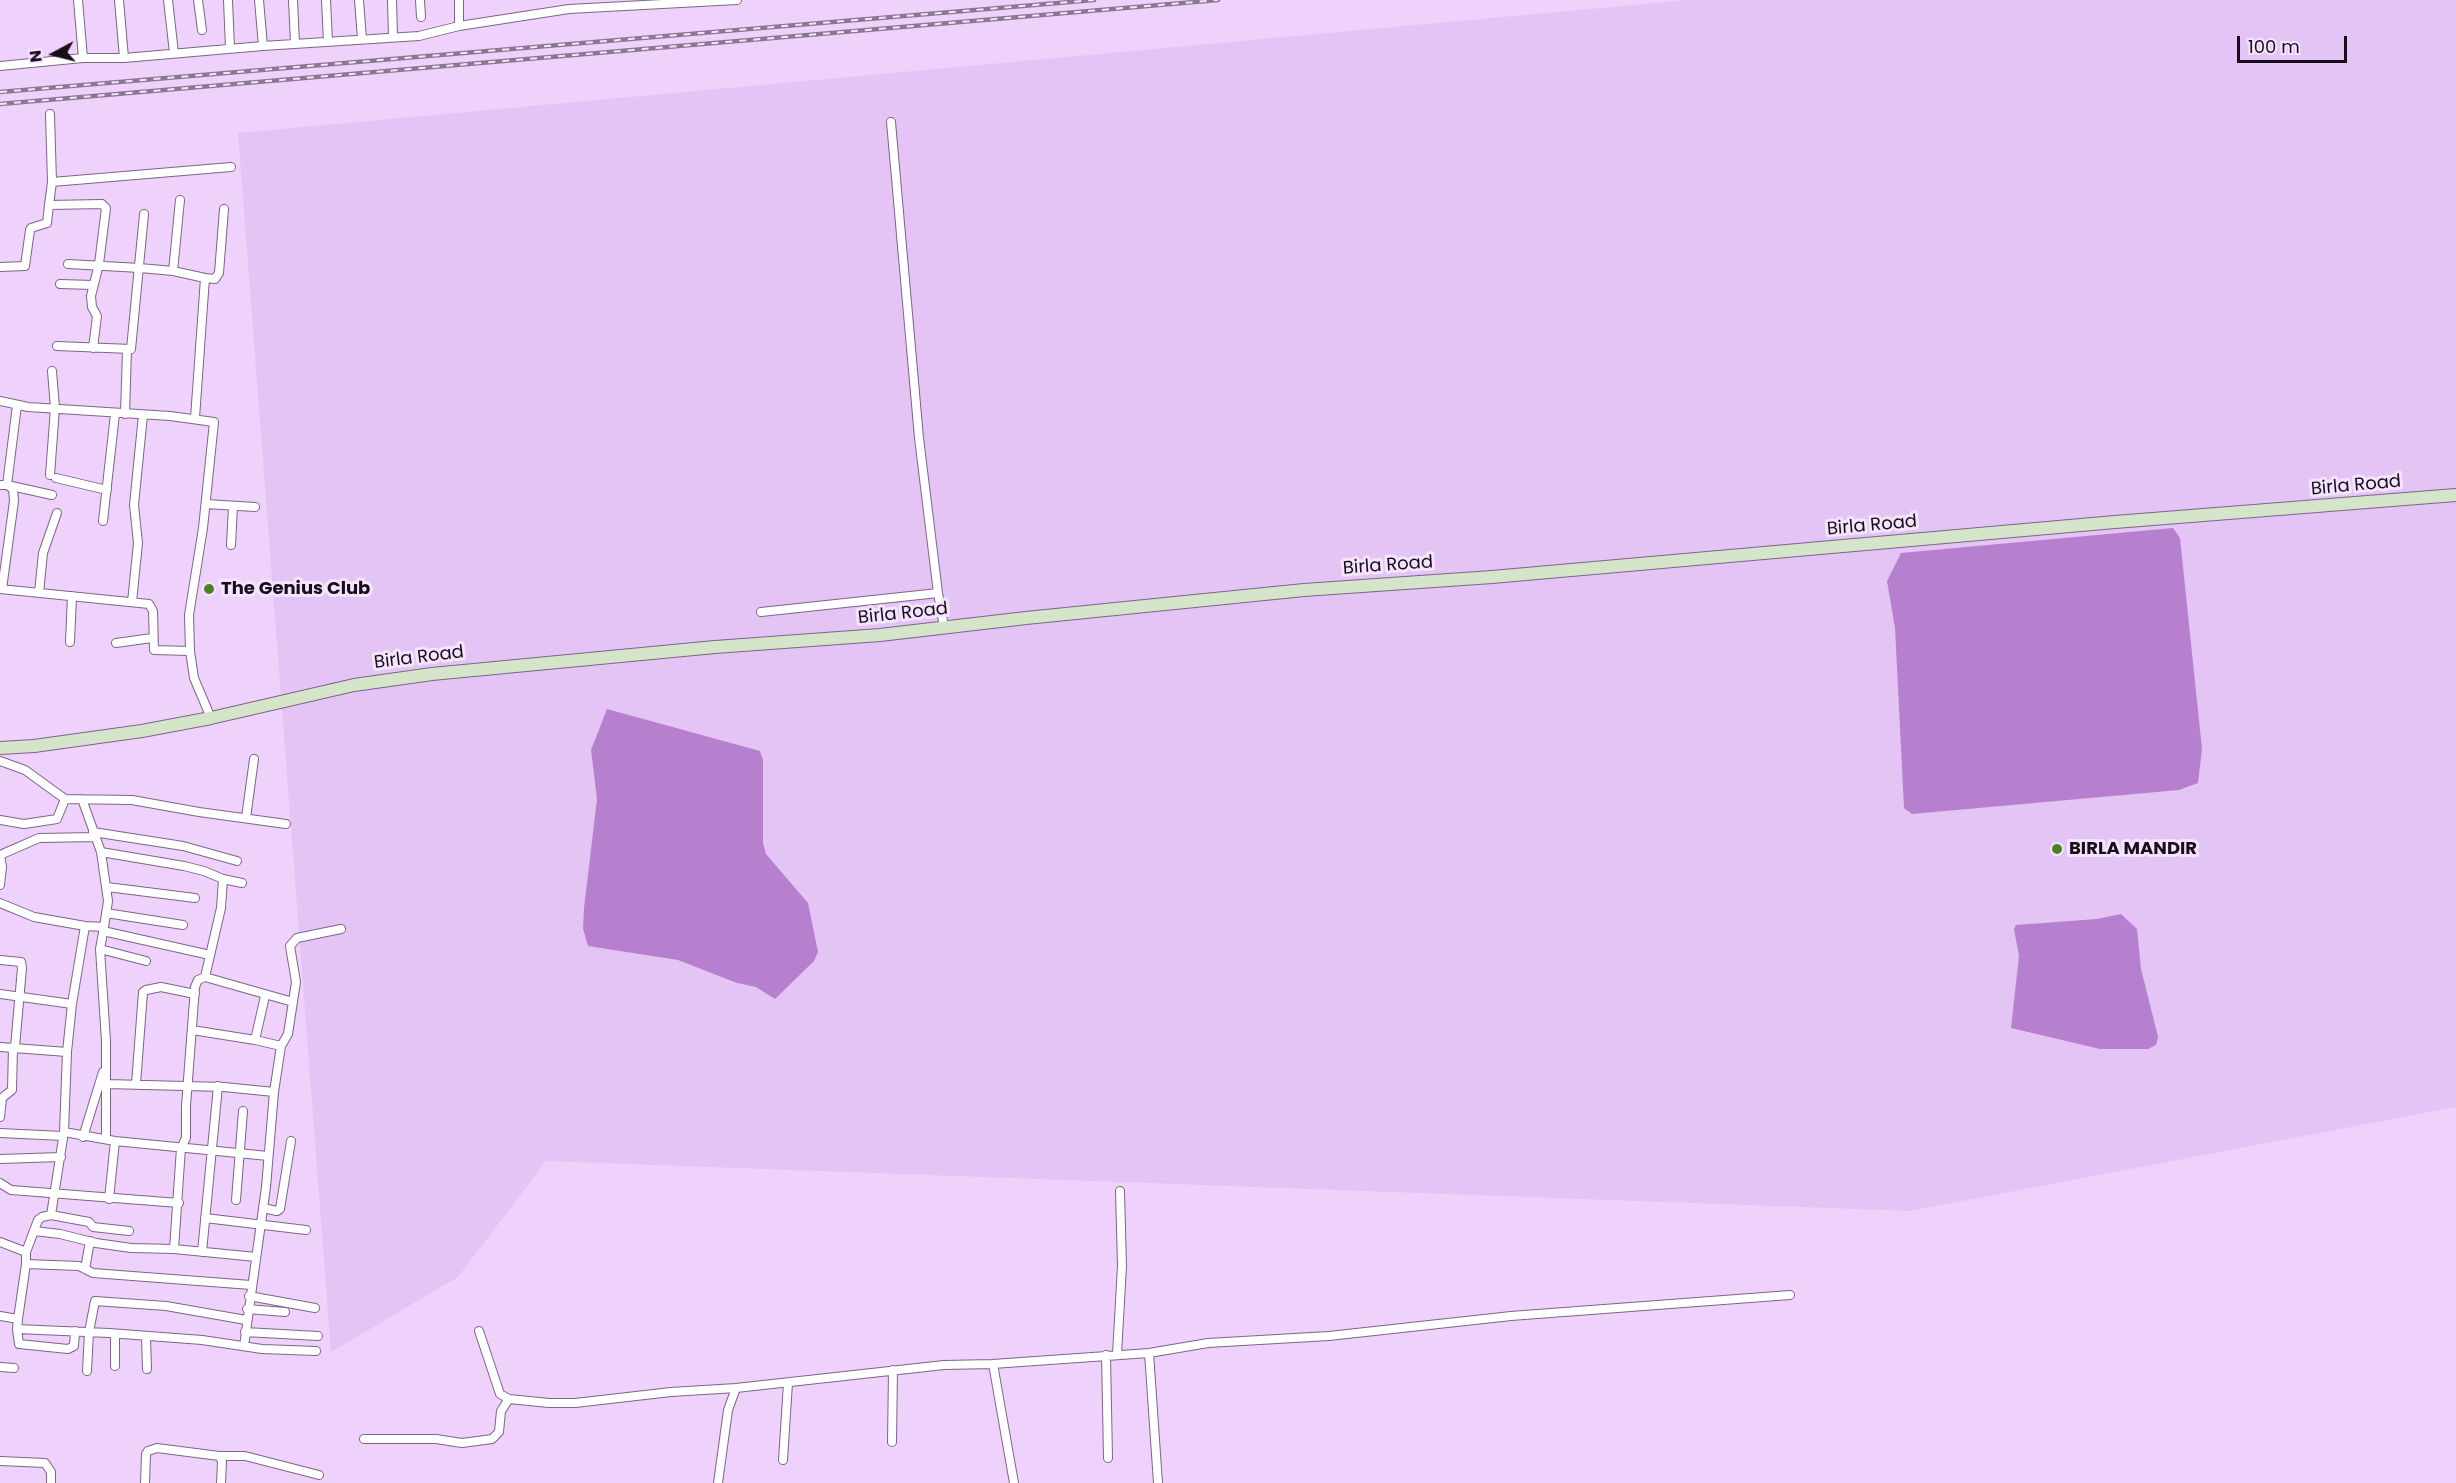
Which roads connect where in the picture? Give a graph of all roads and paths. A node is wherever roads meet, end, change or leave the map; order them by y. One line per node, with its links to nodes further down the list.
1 (78, 0): 26 (street)
2 (119, 0): 27 (street)
3 (168, 0): 25 (street)
4 (198, 0): 18 (street)
5 (228, 0): 24 (street)
6 (259, 0): 23 (street)
7 (293, 0): 22 (street)
8 (326, 0): 21 (street)
9 (359, 0): 20 (street)
10 (392, 0): 19 (street)
11 (420, 0): 16 (street)
12 (459, 0): 17 (street)
13 (737, 0): 14 (street)
14 (700, 2): 15 (street)
15 (568, 4): 17 (street)
16 (421, 17)
17 (459, 26): 19 (street)
18 (202, 30)
19 (393, 37): 20 (street)
20 (362, 39): 21 (street)
21 (328, 42): 22 (street)
22 (295, 44): 23 (street)
23 (263, 46): 24 (street)
24 (230, 48): 25 (street)
25 (174, 53): 27 (street)
26 (83, 58): 27 (street); 28 (street)
27 (123, 58)
28 (0, 66)
29 (50, 114): 32 (street)
30 (891, 122): 68 (street)
31 (231, 167): 32 (street)
32 (52, 182): 34 (street)
33 (180, 200): 41 (street)
34 (49, 205): 38 (street); 39 (street)
35 (224, 208): 42 (street)
36 (144, 214): 40 (street)
37 (68, 264): 38 (street)
38 (99, 264): 40 (street); 44 (street)
39 (0, 267)
40 (140, 268): 41 (street); 47 (street)
41 (173, 271): 42 (street)
42 (206, 278): 55 (street)
43 (60, 284): 44 (street)
44 (93, 285): 46 (street)
45 (57, 346): 46 (street)
46 (93, 348): 47 (street)
47 (127, 350): 53 (street)
48 (52, 370): 51 (street)
49 (0, 400): 50 (street)
50 (17, 405): 51 (street); 56 (street)
51 (55, 408): 52 (street); 57 (street)
52 (115, 414): 53 (street); 57 (street)
53 (125, 414): 54 (street)
54 (143, 415): 55 (street); 70 (street)
55 (195, 418): 60 (street)
56 (4, 485): 58 (street); 66 (street)
57 (107, 490): 64 (street)
58 (52, 495)
59 (2456, 495): 72 (street, Birla Road)
60 (206, 504): 61 (street); 76 (street)
61 (234, 506): 62 (street); 65 (street)
62 (255, 507)
63 (57, 513): 67 (street)
64 (103, 521)
65 (231, 545)
66 (1, 589): 67 (street)
67 (39, 593): 69 (street)
68 (938, 593): 71 (street); 72 (street)
69 (72, 596): 70 (street); 74 (street)
70 (132, 602): 73 (street)
71 (761, 612)
72 (944, 627): 77 (street, Birla Road)
73 (152, 638): 75 (street); 76 (street)
74 (70, 642)
75 (116, 643)
76 (190, 651): 77 (street)
77 (211, 718): 78 (street, Birla Road)
78 (0, 748)
79 (254, 759): 83 (street)
80 (0, 761): 81 (street)
81 (65, 799): 82 (street); 84 (street)
82 (82, 799): 83 (street); 86 (street)
83 (246, 818): 85 (street)
84 (0, 820)
85 (286, 824)
86 (94, 834): 87 (street); 88 (street); 89 (street)
87 (100, 852): 90 (street); 93 (street)
88 (0, 855): 92 (street)
89 (237, 861)
90 (224, 879): 91 (street); 102 (street)
91 (242, 883)
92 (0, 885)
93 (107, 887): 94 (street); 96 (street)
94 (195, 898)
95 (0, 903): 97 (street)
96 (106, 913): 98 (street); 99 (street)
97 (85, 926): 99 (street); 111 (street)
98 (183, 926)
99 (104, 929): 101 (street); 102 (street)
100 (341, 929): 110 (street)
101 (100, 949): 104 (street); 118 (street)
102 (210, 955): 105 (street)
103 (0, 960): 109 (street)
104 (146, 961)
105 (205, 977): 107 (street); 108 (street)
106 (0, 994): 109 (street)
107 (195, 994): 112 (street); 120 (street)
108 (265, 996): 110 (street); 113 (street)
109 (18, 997): 111 (street); 116 (street)
110 (293, 1002): 114 (street)
111 (72, 1004): 117 (street)
112 (192, 1030): 113 (street); 121 (street)
113 (255, 1040): 114 (street)
114 (281, 1046): 123 (street)
115 (0, 1047): 116 (street)
116 (14, 1047): 117 (street); 125 (street)
117 (67, 1052): 127 (street)
118 (105, 1065): 119 (street); 128 (street)
119 (106, 1084): 120 (street); 129 (street)
120 (136, 1084): 121 (street)
121 (187, 1086): 122 (street); 131 (street)
122 (218, 1086): 123 (street); 132 (street)
123 (274, 1092): 134 (street)
124 (243, 1111): 133 (street)
125 (0, 1117)
126 (0, 1133): 127 (street)
127 (64, 1134): 128 (street); 135 (street)
128 (83, 1137): 129 (street)
129 (110, 1140): 131 (street); 140 (street)
130 (291, 1141): 143 (street)
131 (182, 1148): 132 (street); 142 (street)
132 (213, 1150): 133 (street); 145 (street)
133 (241, 1154): 134 (street); 141 (street)
134 (268, 1156): 143 (street)
135 (61, 1157): 136 (street); 139 (street)
136 (0, 1159)
137 (0, 1183): 139 (street)
138 (1120, 1191): 178 (street)
139 (54, 1192): 140 (street); 144 (street)
140 (109, 1199): 142 (street)
141 (236, 1200)
142 (178, 1203): 152 (street)
143 (263, 1208): 146 (street)
144 (51, 1215): 148 (street); 149 (street)
145 (205, 1218): 146 (street); 154 (street)
146 (261, 1224): 147 (street); 155 (street)
147 (306, 1230)
148 (34, 1231): 150 (street); 153 (street)
149 (129, 1232)
150 (90, 1241): 152 (street); 157 (street)
151 (0, 1242): 153 (street)
152 (174, 1249): 154 (street)
153 (26, 1252): 156 (street)
154 (202, 1252): 155 (street)
155 (256, 1257): 158 (street)
156 (26, 1264): 157 (street); 165 (street)
157 (85, 1269): 158 (street)
158 (251, 1285): 160 (street)
159 (1790, 1295): 177 (street)
160 (249, 1296): 161 (street); 162 (street)
161 (315, 1308)
162 (247, 1309): 163 (street); 166 (street)
163 (285, 1312)
164 (0, 1316): 165 (street)
165 (18, 1319): 167 (street)
166 (246, 1320): 169 (street); 170 (street)
167 (17, 1329): 168 (street); 168 (street)
168 (75, 1331): 169 (street)
169 (89, 1332): 172 (street); 186 (street)
170 (245, 1332): 173 (street); 175 (street)
171 (479, 1332): 189 (street)
172 (116, 1334): 174 (street); 181 (street)
173 (318, 1336)
174 (146, 1337): 175 (street); 184 (street)
175 (243, 1346): 176 (street)
176 (316, 1350)
177 (1149, 1353): 178 (street); 202 (street)
178 (1117, 1354): 179 (street)
179 (1106, 1355): 180 (street); 193 (street)
180 (993, 1364): 185 (street); 201 (street)
181 (115, 1366)
182 (0, 1367): 183 (street)
183 (14, 1368)
184 (147, 1369)
185 (893, 1370): 187 (street); 191 (street)
186 (87, 1371)
187 (789, 1383): 188 (street); 194 (street)
188 (736, 1388): 189 (street); 200 (street)
189 (509, 1399): 190 (street)
190 (364, 1439)
191 (892, 1442)
192 (219, 1456): 196 (street); 198 (street); 199 (street)
193 (1108, 1458)
194 (783, 1460)
195 (0, 1461): 197 (street)
196 (319, 1475)
197 (51, 1483)
198 (145, 1483)
199 (221, 1483)
200 (718, 1483)
201 (1014, 1483)
202 (1158, 1483)

